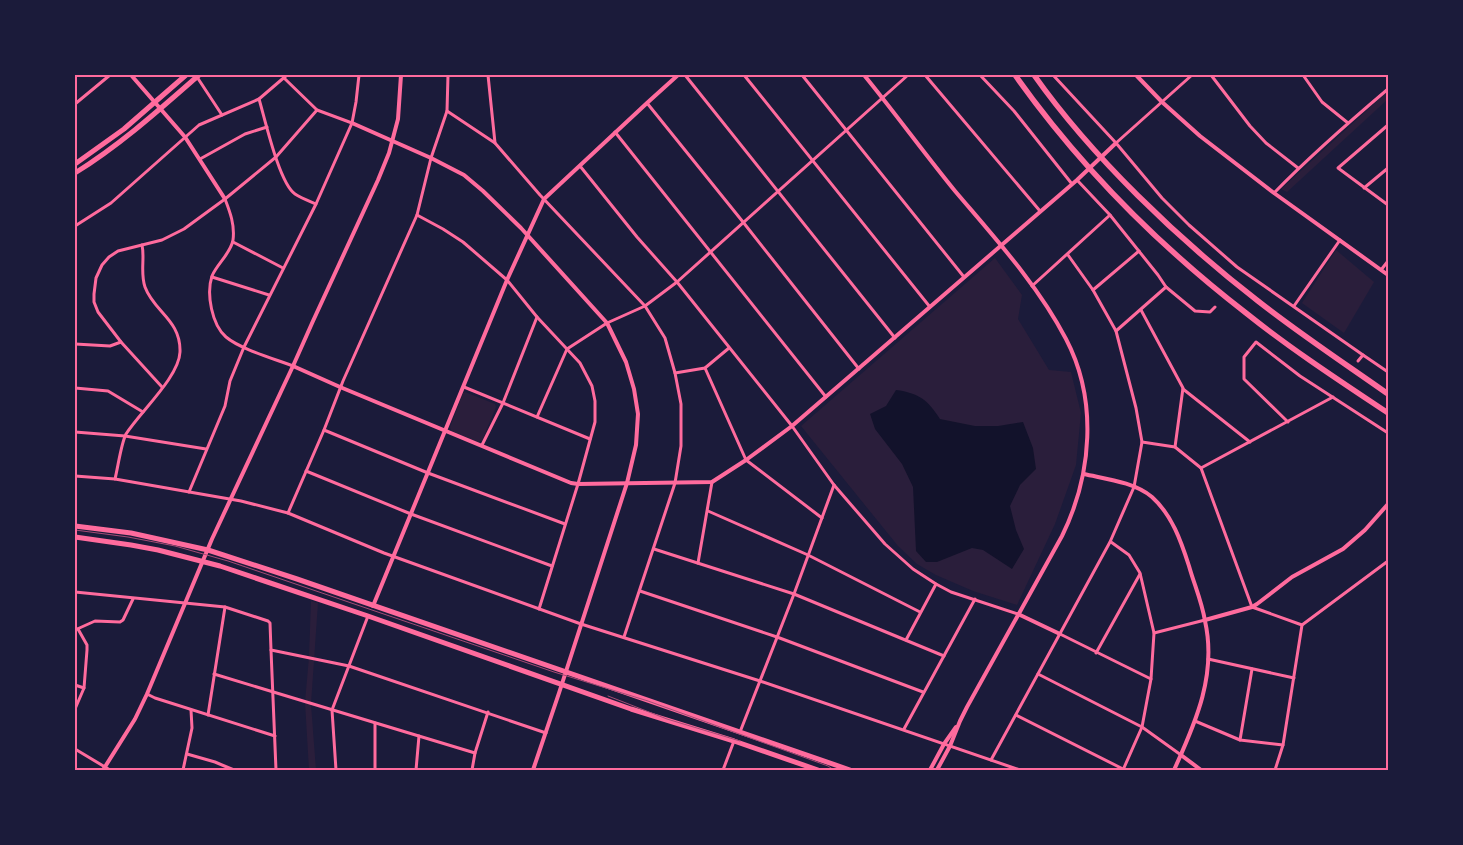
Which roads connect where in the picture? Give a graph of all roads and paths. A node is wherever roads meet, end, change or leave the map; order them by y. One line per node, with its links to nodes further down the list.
1 (110, 75): 25 (street)
2 (131, 75): 31 (street)
3 (186, 75): 31 (main road)
4 (358, 75): 37 (street)
5 (401, 75): 44 (street)
6 (448, 75): 35 (street)
7 (488, 75): 45 (street)
8 (678, 75): 29 (street)
9 (685, 75): 59 (street)
10 (744, 75): 50 (street)
11 (802, 75): 41 (street)
12 (864, 75): 27 (street)
13 (908, 75): 27 (street)
14 (925, 75): 65 (street)
15 (980, 75): 57 (street)
16 (1015, 75): 121 (highway)
17 (1034, 75): 116 (highway)
18 (1053, 75): 46 (street)
19 (1136, 75): 30 (street)
20 (1192, 75): 30 (street)
21 (1211, 75): 53 (street)
22 (1303, 75): 38 (street)
23 (198, 76): 33 (main road); 36 (street)
24 (286, 76): 28 (street); 34 (street)
25 (104, 77): 32 (street)
26 (1388, 89): 38 (street)
27 (883, 97): 41 (street); 74 (street)
28 (259, 99): 36 (street); 40 (street)
29 (646, 102): 42 (street); 68 (street)
30 (1162, 102): 46 (street); 60 (street)
31 (155, 103): 33 (street); 51 (main road)
32 (75, 104)
33 (160, 108): 43 (street); 55 (main road)
34 (317, 110): 37 (street); 47 (street)
35 (448, 111): 45 (street); 48 (street)
36 (222, 114): 43 (street)
37 (352, 123): 44 (street); 63 (street)
38 (1348, 123): 53 (street)
39 (1388, 125): 58 (street)
40 (267, 126): 47 (street); 49 (street)
41 (846, 130): 50 (street); 83 (street)
42 (615, 132): 52 (street); 76 (street)
43 (185, 137): 49 (street); 69 (street)
44 (392, 141): 48 (street); 106 (street)
45 (495, 143): 62 (street)
46 (1116, 143): 56 (street); 91 (street)
47 (276, 157): 61 (street); 63 (street)
48 (430, 158): 67 (street); 70 (street)
49 (200, 159): 61 (street)
50 (812, 161): 59 (street); 92 (street)
51 (75, 164)
52 (579, 165): 62 (street); 85 (street)
53 (1298, 168): 60 (street)
54 (1388, 168): 58 (street)
55 (75, 173)
56 (1077, 180): 57 (street); 66 (street)
57 (1072, 184): 65 (street)
58 (1364, 188): 64 (street)
59 (778, 191): 68 (street); 98 (street)
60 (1274, 193): 71 (street)
61 (224, 199): 72 (street); 73 (street)
62 (544, 199): 70 (street); 90 (street)
63 (316, 204): 79 (street)
64 (1388, 205)
65 (1040, 211): 74 (street)
66 (1110, 215): 75 (street); 77 (street)
67 (418, 216): 84 (street); 112 (street)
68 (743, 222): 76 (street); 108 (street)
69 (75, 226)
70 (527, 235): 84 (street); 96 (street)
71 (1340, 240): 80 (street); 91 (street)
72 (233, 242): 79 (street); 82 (street)
73 (142, 245): 99 (street); 111 (street)
74 (1001, 245): 83 (street); 86 (street)
75 (1139, 251): 87 (street); 88 (street)
76 (711, 252): 85 (street); 118 (street)
77 (1068, 255): 86 (street); 88 (street)
78 (1388, 261): 80 (street)
79 (283, 268): 89 (street)
80 (1381, 271): 81 (street)
81 (1388, 275)
82 (212, 276): 89 (street); 101 (street)
83 (964, 277): 92 (street)
84 (508, 280): 95 (street); 113 (street)
85 (677, 282): 90 (street); 102 (street)
86 (1032, 286): 140 (street)
87 (1166, 288): 93 (street); 94 (street)
88 (1093, 290): 97 (street)
89 (269, 295): 101 (street)
90 (645, 306): 96 (street); 110 (street)
91 (1294, 306): 104 (street)
92 (930, 307): 98 (street)
93 (1215, 307)
94 (1141, 310): 97 (street); 115 (street)
95 (537, 317): 103 (street); 119 (street)
96 (607, 323): 103 (street); 144 (street)
97 (1116, 331): 131 (street)
98 (895, 338): 108 (street)
99 (121, 342): 100 (street); 111 (street)
100 (75, 344)
101 (244, 347): 106 (street); 135 (street)
102 (729, 348): 107 (street); 124 (street)
103 (567, 349): 122 (street); 130 (street)
104 (1363, 355): 105 (street); 109 (street)
105 (1358, 361)
106 (293, 366): 112 (street); 150 (street)
107 (704, 368): 110 (street); 136 (street)
108 (859, 369): 118 (street)
109 (1388, 372)
110 (675, 373): 145 (street)
111 (162, 387): 120 (street)
112 (340, 387): 125 (street); 126 (street)
113 (464, 387): 119 (street); 126 (street)
114 (75, 388): 120 (street)
115 (1183, 388): 132 (street); 134 (street)
116 (1388, 394)
117 (1333, 396): 123 (street); 123 (street); 128 (street)
118 (826, 397): 124 (street)
119 (503, 403): 122 (street); 133 (street)
120 (144, 412): 129 (street)
121 (1388, 413)
122 (537, 417): 130 (street)
123 (1288, 422): 132 (street)
124 (792, 426): 136 (street); 147 (street)
125 (324, 430): 138 (street); 139 (street)
126 (445, 430): 133 (street); 139 (street)
127 (75, 432): 129 (street)
128 (1388, 432)
129 (125, 436): 135 (street); 142 (street)
130 (590, 439): 146 (street)
131 (1142, 442): 134 (street); 148 (street)
132 (1250, 442): 137 (street)
133 (482, 446): 146 (street)
134 (1175, 447): 137 (street)
135 (206, 449): 149 (street)
136 (746, 460): 143 (street); 155 (street)
137 (1201, 468): 178 (street)
138 (306, 471): 153 (street); 154 (street)
139 (428, 473): 154 (street); 156 (street)
140 (1084, 474): 148 (street); 181 (street)
141 (75, 476): 142 (street)
142 (115, 479): 149 (street)
143 (712, 482): 145 (street); 152 (street)
144 (627, 483): 145 (street); 146 (street); 184 (street)
145 (675, 483): 160 (street)
146 (578, 484): 156 (street)
147 (834, 485): 155 (street); 169 (street)
148 (1134, 487): 159 (street); 183 (street)
149 (189, 492): 150 (street)
150 (232, 500): 153 (street); 161 (street)
151 (1388, 504): 178 (street)
152 (708, 511): 162 (street); 166 (street)
153 (288, 513): 163 (street)
154 (411, 514): 163 (street); 167 (street)
155 (822, 518): 162 (street)
156 (565, 524): 167 (street)
157 (75, 526): 161 (main road)
158 (75, 537): 165 (main road)
159 (1110, 542): 168 (street); 188 (street)
160 (654, 549): 166 (street); 171 (street)
161 (208, 550): 165 (street); 176 (main road)
162 (808, 555): 172 (street); 180 (street)
163 (394, 557): 176 (street); 179 (street)
164 (1388, 561): 185 (street)
165 (203, 562): 175 (street); 182 (main road)
166 (698, 563): 172 (street)
167 (552, 566): 179 (street)
168 (1140, 574): 187 (street); 193 (street)
169 (936, 584): 174 (street); 180 (street)
170 (75, 592): 173 (street)
171 (640, 592): 189 (street); 190 (street)
172 (794, 594): 189 (street); 191 (street)
173 (133, 598): 175 (street); 186 (street)
174 (975, 599): 181 (street); 194 (street)
175 (186, 602): 177 (street); 209 (street)
176 (373, 606): 198 (main road)
177 (225, 607): 192 (street); 199 (street)
178 (1252, 607): 183 (street); 185 (street)
179 (539, 609): 184 (street)
180 (920, 612): 191 (street)
181 (1018, 614): 188 (street); 217 (street)
182 (368, 616): 196 (street); 204 (main road)
183 (1205, 620): 187 (street); 195 (street)
184 (581, 624): 190 (street); 198 (street)
185 (1302, 625): 201 (street)
186 (77, 630): 206 (street)
187 (1154, 633): 202 (street)
188 (1060, 634): 193 (street); 200 (street)
189 (777, 636): 203 (street); 207 (street)
190 (624, 637): 203 (street)
191 (906, 640): 194 (street)
192 (271, 650): 196 (street); 208 (street)
193 (1096, 653): 202 (street)
194 (944, 656): 207 (street)
195 (1208, 659): 197 (street); 216 (street)
196 (349, 666): 212 (street); 213 (street)
197 (1252, 669): 201 (street); 225 (street)
198 (566, 672): 204 (street); 221 (main road)
199 (214, 674): 208 (street); 214 (street)
200 (1038, 674): 215 (street); 219 (street)
201 (1294, 678): 228 (street)
202 (1151, 679): 219 (street)
203 (760, 681): 220 (street); 221 (street)
204 (562, 684): 222 (street); 226 (main road)
205 (75, 685): 206 (street)
206 (84, 688): 210 (street)
207 (923, 692): 220 (street)
208 (273, 693): 212 (street); 223 (street)
209 (147, 694): 211 (street); 235 (street)
210 (75, 709)
211 (191, 710): 214 (street); 232 (street)
212 (332, 710): 218 (street); 240 (street)
213 (488, 712): 222 (street); 231 (street)
214 (208, 715): 223 (street)
215 (1016, 715): 234 (street); 251 (street)
216 (1195, 721): 225 (street); 233 (street)
217 (960, 722): 227 (street); 229 (street)
218 (374, 723): 224 (street); 241 (street)
219 (1142, 727): 233 (street); 251 (street)
220 (904, 729): 227 (street)
221 (740, 732): 247 (main road)
222 (546, 733): 244 (street)
223 (275, 736): 239 (street)
224 (419, 736): 231 (street); 242 (street)
225 (1240, 740): 228 (street)
226 (734, 741): 245 (street); 246 (main road)
227 (944, 744): 229 (street); 248 (street)
228 (1283, 745): 254 (street)
229 (950, 746): 234 (street); 249 (street)
230 (75, 749): 235 (street)
231 (475, 752): 243 (street)
232 (186, 754): 237 (street); 238 (street)
233 (1180, 755): 252 (street); 253 (street)
234 (991, 760): 250 (street)
235 (104, 768): 236 (street)
236 (110, 770)
237 (183, 770)
238 (234, 770)
239 (276, 770)
240 (336, 770)
241 (375, 770)
242 (416, 770)
243 (472, 770)
244 (533, 770)
245 (723, 770)
246 (818, 770)
247 (850, 770)
248 (930, 770)
249 (937, 770)
250 (1020, 770)
251 (1123, 770)
252 (1174, 770)
253 (1201, 770)
254 (1275, 770)

